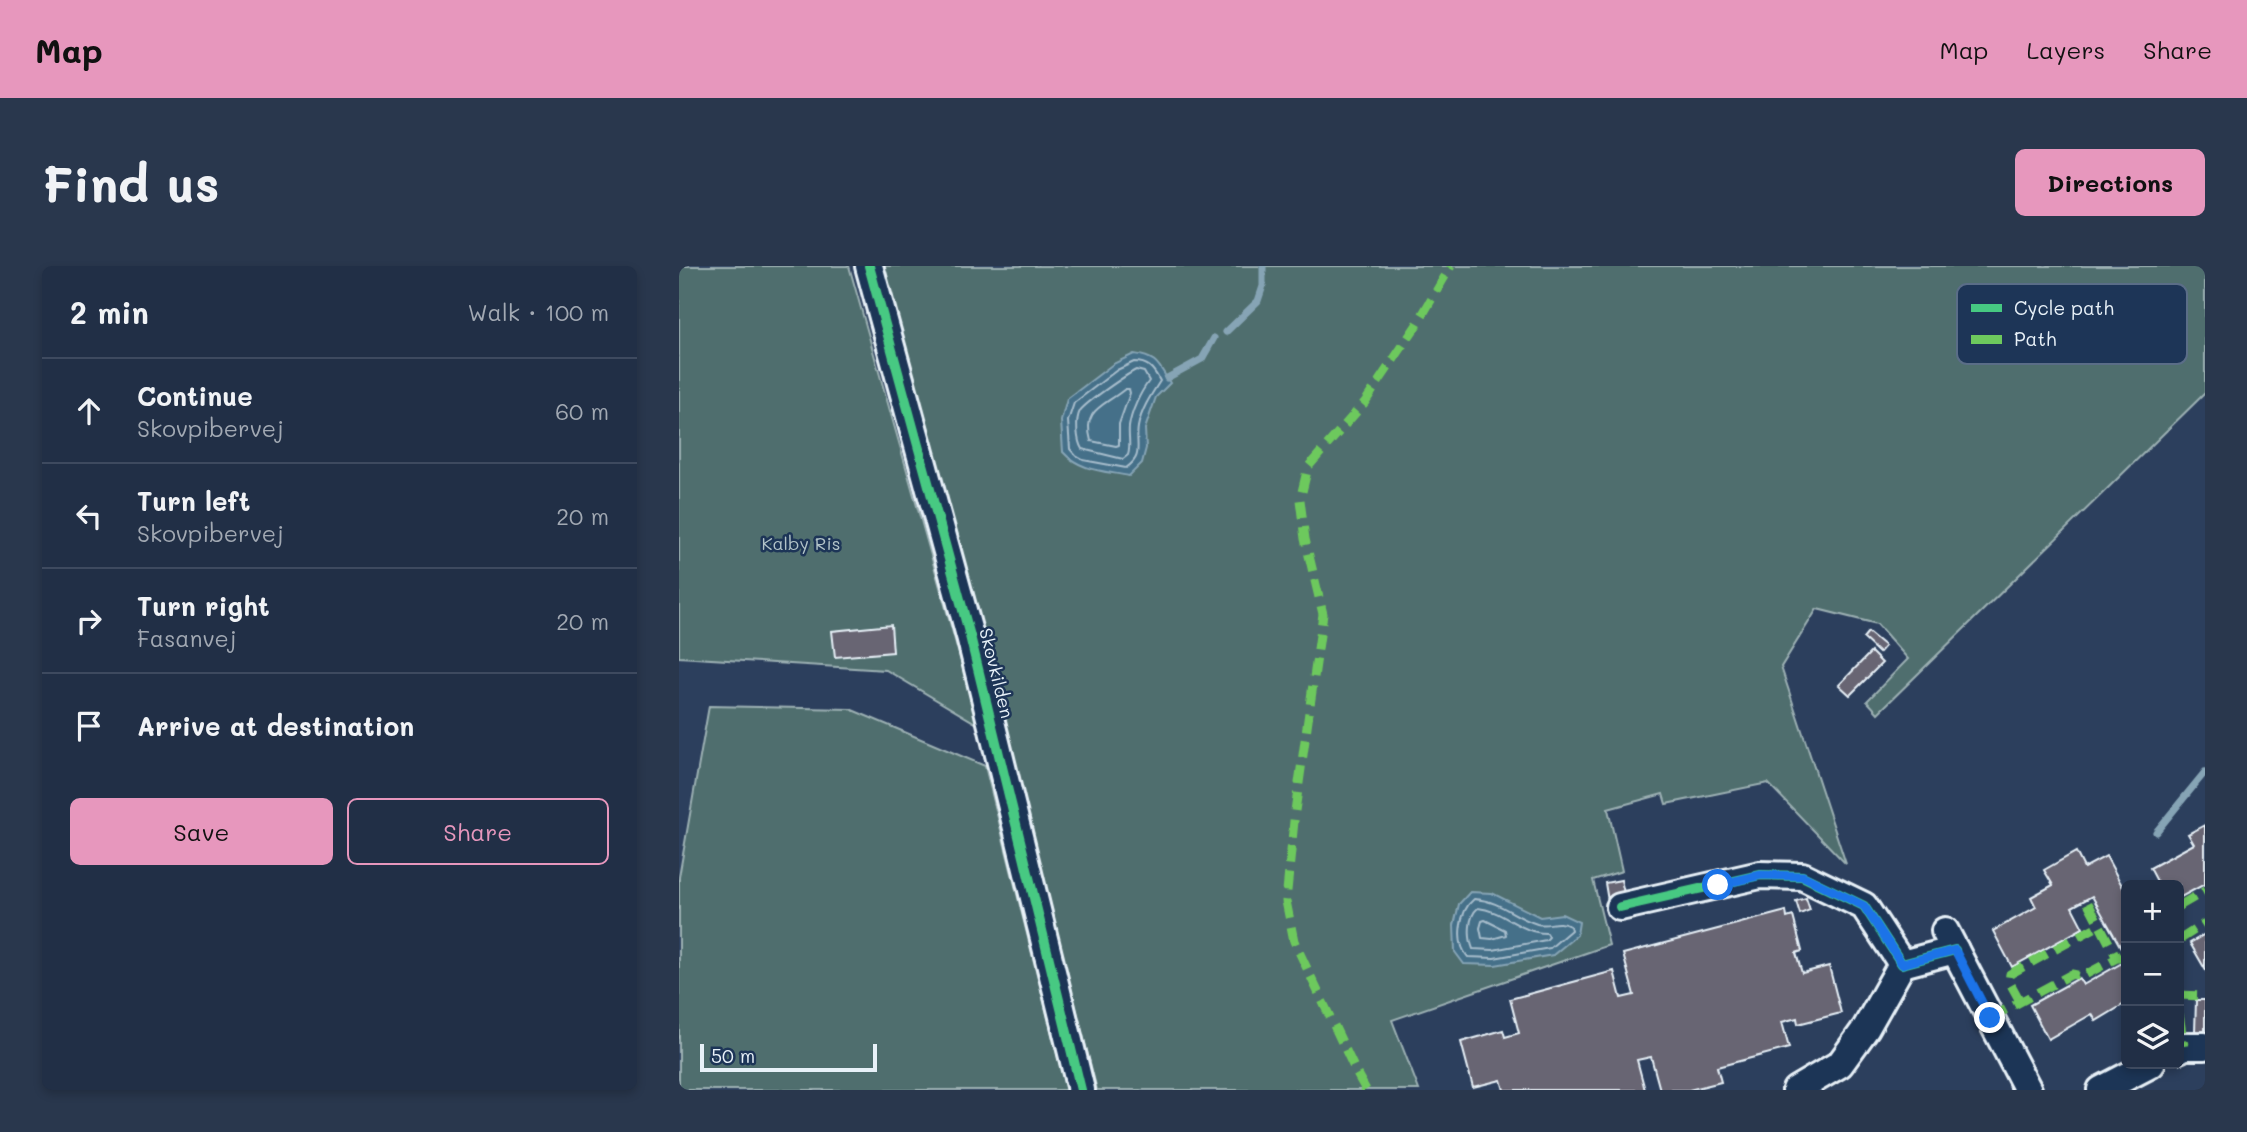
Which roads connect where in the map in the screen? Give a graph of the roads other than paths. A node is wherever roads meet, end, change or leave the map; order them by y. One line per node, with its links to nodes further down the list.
1 (869, 266): 7 (street, Skovkilden)
2 (1620, 907): 3 (street)
3 (1902, 964): 8 (street); 9 (street)
4 (2184, 1046): 5 (street)
5 (2205, 1046)
6 (2141, 1069): 10 (street)
7 (1081, 1090)
8 (1796, 1090)
9 (2028, 1090)
10 (2101, 1090)

